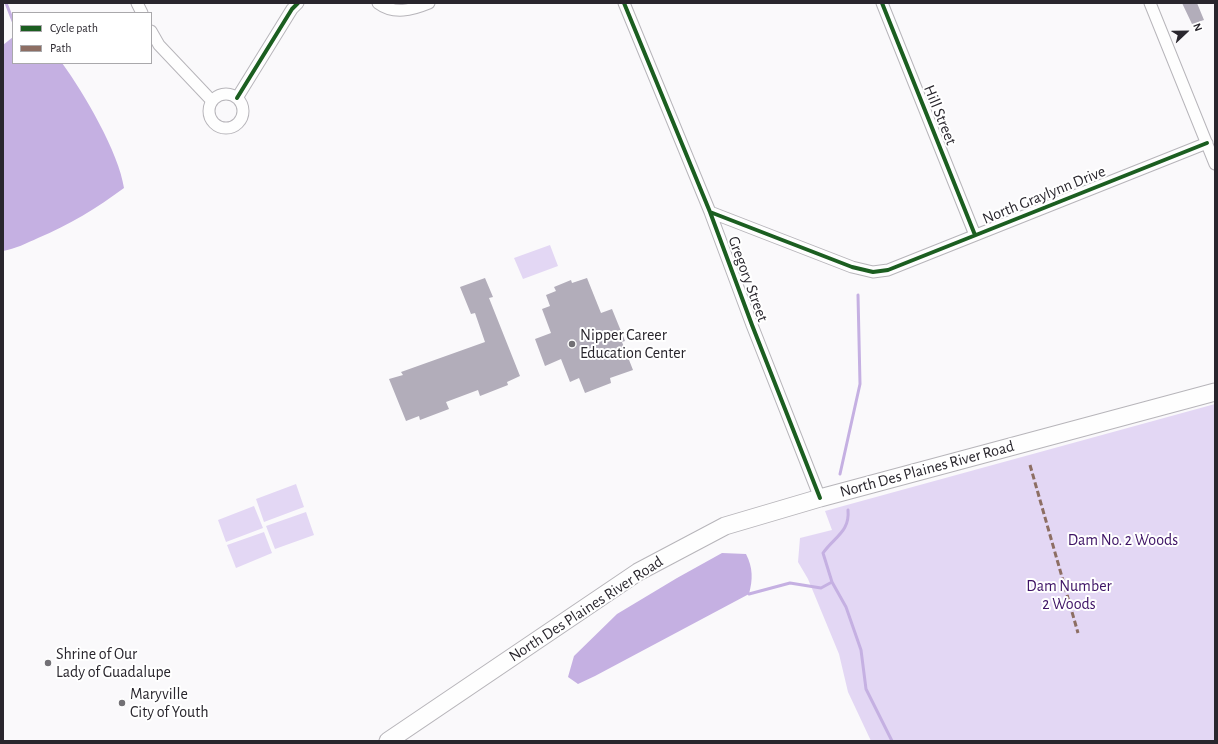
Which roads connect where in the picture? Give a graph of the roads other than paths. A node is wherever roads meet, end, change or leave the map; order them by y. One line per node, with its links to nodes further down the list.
1 (137, 3): 8 (street)
2 (298, 3): 10 (street)
3 (378, 3): 4 (street)
4 (429, 3)
5 (882, 3): 15 (street, Hill Street)
6 (1150, 3): 12 (street)
7 (626, 4): 14 (street, Gregory Street)
8 (142, 12)
9 (152, 32): 11 (street)
10 (237, 98): 11 (street); 11 (street)
11 (212, 101)
12 (1207, 143): 13 (street); 15 (street, North Graylynn Drive)
13 (1215, 164)
14 (710, 212): 15 (street, North Graylynn Drive); 17 (street, Gregory Street)
15 (975, 235)
16 (1215, 392): 17 (main road, North Des Plaines River Road)
17 (820, 498): 18 (main road, North Des Plaines River Road)
18 (388, 741)

